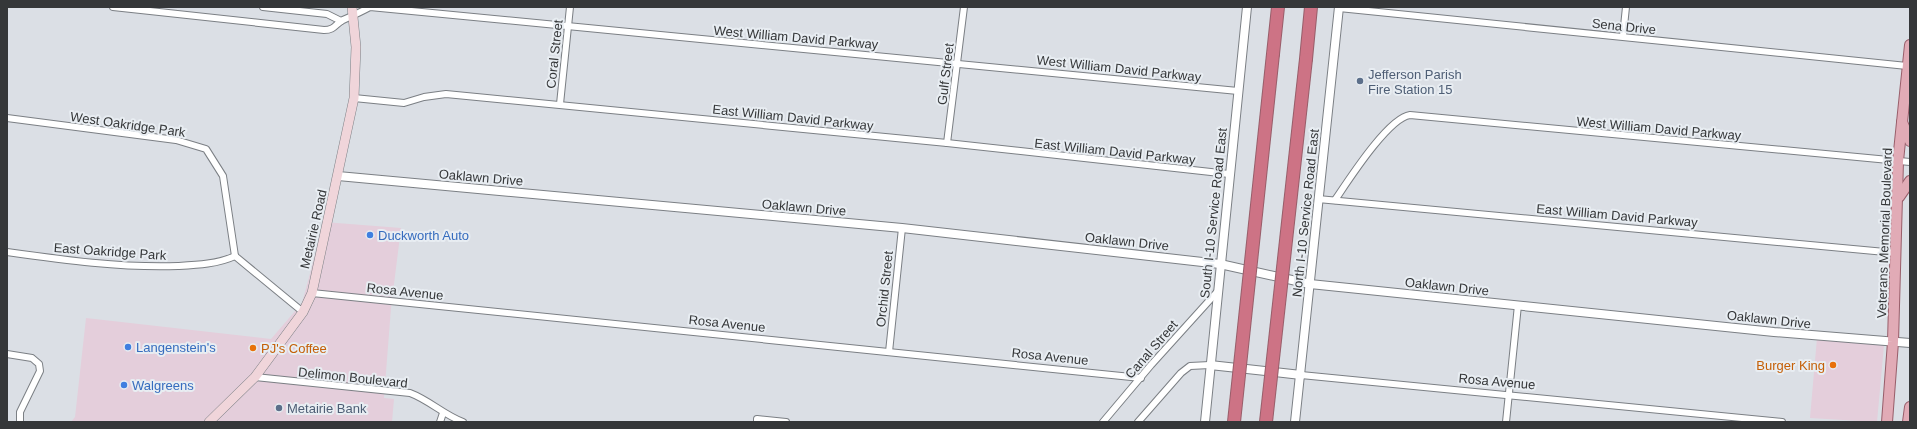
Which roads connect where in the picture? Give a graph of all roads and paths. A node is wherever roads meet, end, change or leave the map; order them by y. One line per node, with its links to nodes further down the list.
1 (113, 7): 11 (street, West William David Parkway)
2 (263, 7): 11 (street)
3 (570, 7): 12 (street, Coral Street)
4 (964, 7): 15 (street, Gulf Street)
5 (1247, 7): 17 (street, South I-10 Service Road East)
6 (1278, 7): 62 (highway, bridge)
7 (1311, 7): 63 (highway, bridge)
8 (1626, 7): 13 (street)
9 (1339, 8): 13 (street, Sena Drive); 29 (street, North I-10 Service Road East)
10 (353, 11): 11 (street, West William David Parkway); 12 (street, West William David Parkway); 18 (main road, Metairie Road)
11 (341, 21)
12 (568, 27): 15 (street, West William David Parkway); 19 (street, Coral Street)
13 (1623, 36): 16 (street, Sena Drive)
14 (1910, 45): 16 (main road, Veterans Memorial Boulevard)
15 (957, 64): 17 (street, West William David Parkway); 23 (street, Gulf Street)
16 (1907, 66): 21 (main road, Veterans Memorial Boulevard)
17 (1238, 91): 26 (street, South I-10 Service Road East)
18 (354, 98): 19 (street, East William David Parkway); 27 (main road, Metairie Road)
19 (560, 104): 23 (street, East William David Parkway)
20 (7, 118): 35 (street, West Oakridge Park)
21 (1902, 120): 22 (main road); 24 (main road, Veterans Memorial Boulevard)
22 (1910, 141)
23 (947, 143): 26 (street, East William David Parkway)
24 (1898, 161): 25 (street, West William David Parkway); 30 (street, West William David Parkway); 31 (main road, Veterans Memorial Boulevard)
25 (1910, 162)
26 (1229, 174): 36 (street, South I-10 Service Road East)
27 (338, 176): 32 (street, Oaklawn Drive); 39 (main road, Metairie Road)
28 (1910, 181): 31 (main road)
29 (1318, 199): 30 (street); 37 (street, North I-10 Service Road East)
30 (1334, 200): 34 (street, East William David Parkway)
31 (1898, 200): 34 (main road, Veterans Memorial Boulevard)
32 (902, 228): 36 (street, Oaklawn Drive); 44 (street, Orchid Street)
33 (7, 252): 35 (street, East Oakridge Park)
34 (1896, 253): 42 (main road, Veterans Memorial Boulevard)
35 (235, 256): 41 (street)
36 (1220, 264): 37 (street, Oaklawn Drive); 38 (street, South I-10 Service Road East)
37 (1310, 284): 40 (street, Oaklawn Drive); 47 (street, North I-10 Service Road East)
38 (1217, 292): 46 (street, South I-10 Service Road East); 49 (street, Canal Street)
39 (312, 293): 41 (main road, Metairie Road); 44 (street, Rosa Avenue)
40 (1518, 305): 42 (street, Oaklawn Drive); 50 (street)
41 (303, 312): 48 (main road, Metairie Road)
42 (1893, 342): 43 (street, Oaklawn Drive); 67 (main road, Veterans Memorial Boulevard)
43 (1910, 343)
44 (889, 352): 49 (street, Rosa Avenue)
45 (7, 354): 53 (street)
46 (1210, 365): 47 (street, Rosa Avenue); 60 (street); 61 (street, South I-10 Service Road East)
47 (1301, 375): 50 (street, Rosa Avenue); 64 (street, North I-10 Service Road East)
48 (255, 377): 52 (street, Delimon Boulevard); 54 (main road, Metairie Road)
49 (1141, 378): 59 (street, Canal Street)
50 (1509, 394): 65 (street); 66 (street, Rosa Avenue)
51 (1910, 407): 68 (main road)
52 (443, 412): 55 (street); 56 (street, Delimon Boulevard)
53 (20, 422)
54 (209, 422)
55 (440, 422)
56 (463, 422)
57 (757, 422): 58 (street)
58 (786, 422)
59 (1103, 422)
60 (1138, 422)
61 (1204, 422)
62 (1234, 422)
63 (1266, 422)
64 (1295, 422)
65 (1506, 422)
66 (1782, 422)
67 (1887, 422)
68 (1908, 422)

